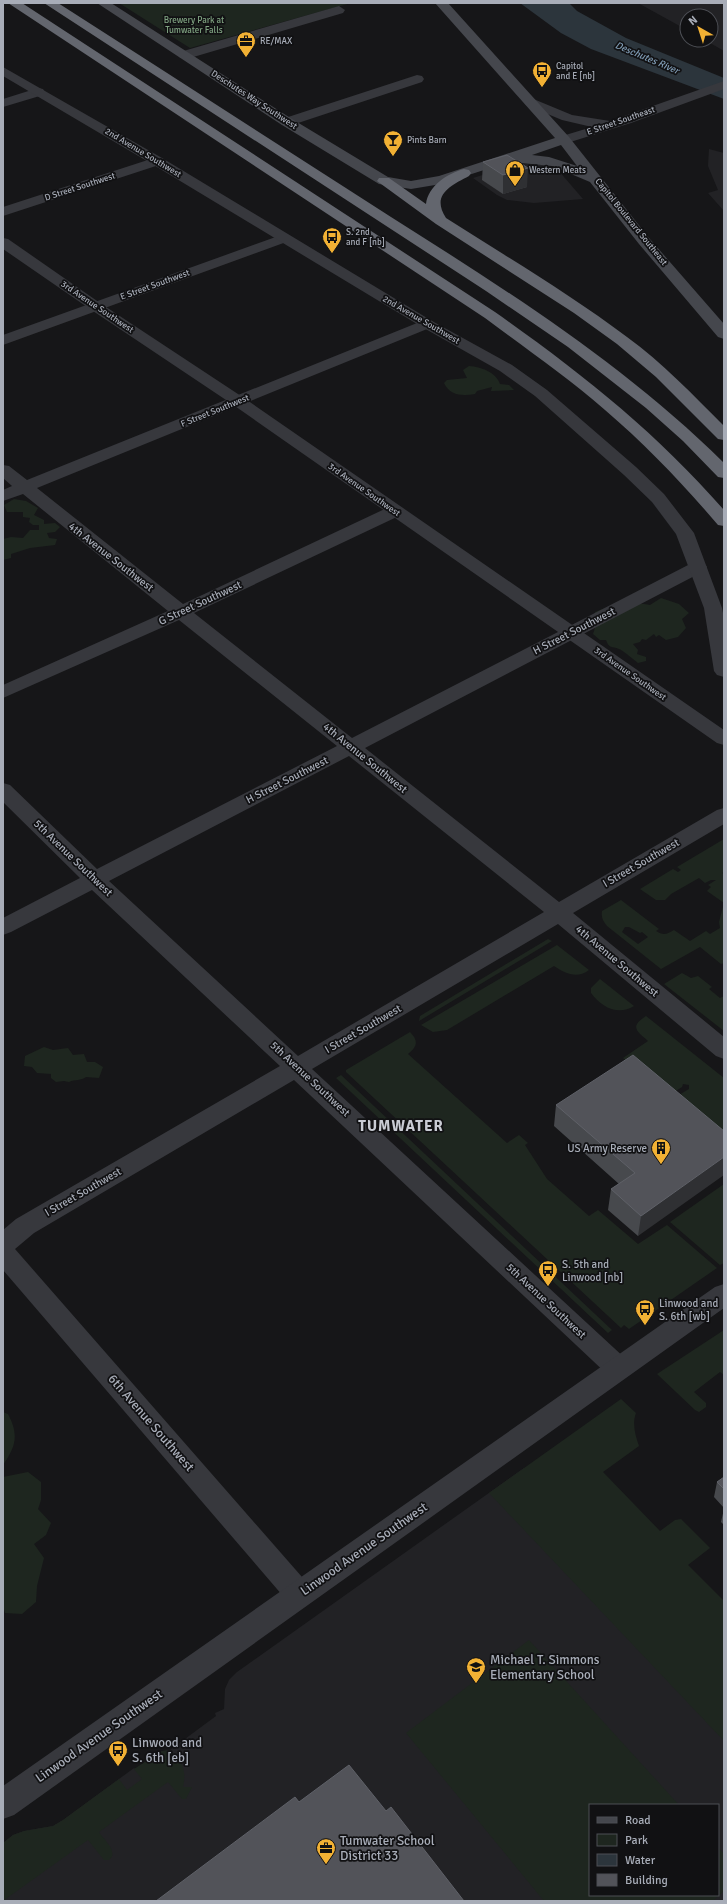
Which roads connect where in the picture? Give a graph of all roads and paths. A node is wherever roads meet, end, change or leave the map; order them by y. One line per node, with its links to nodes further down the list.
1 (14, 3): 12 (highway)
2 (50, 3): 34 (highway)
3 (103, 3): 7 (main road, Deschutes Way Southwest)
4 (441, 3): 13 (main road, Capitol Boulevard Southeast)
5 (3, 5): 12 (highway)
6 (339, 10): 7 (street)
7 (184, 55): 15 (main road, Deschutes Way Southwest)
8 (3, 71): 11 (street, 2nd Avenue Southwest)
9 (417, 79): 15 (street)
10 (724, 85): 16 (street, E Street Southeast)
11 (38, 92): 14 (street); 18 (street, 2nd Avenue Southwest)
12 (153, 94): 38 (highway)
13 (531, 102): 16 (street); 17 (main road, Capitol Boulevard Southeast)
14 (3, 103)
15 (287, 122): 21 (main road, Deschutes Way Southwest)
16 (617, 123): 17 (street, E Street Southeast)
17 (564, 140): 19 (main road); 22 (main road, Capitol Boulevard Southeast)
18 (157, 161): 23 (street, D Street Southwest); 25 (street, 2nd Avenue Southwest)
19 (486, 165): 20 (main road); 22 (main road)
20 (464, 172): 21 (main road, Deschutes Way Southwest); 24 (highway)
21 (384, 181): 24 (highway)
22 (598, 182): 29 (main road, Capitol Boulevard Southeast)
23 (3, 212)
24 (441, 221): 32 (highway)
25 (284, 238): 27 (street, E Street Southwest); 28 (street, 2nd Avenue Southwest)
26 (3, 242): 27 (street, 3rd Avenue Southwest)
27 (95, 306): 30 (street, E Street Southwest); 31 (street, 3rd Avenue Southwest)
28 (427, 324): 31 (street, F Street Southwest); 39 (street, 2nd Avenue Southwest)
29 (724, 334)
30 (3, 340)
31 (238, 402): 35 (street, F Street Southwest); 37 (street, 3rd Avenue Southwest)
32 (724, 435)
33 (3, 470): 35 (street, 4th Avenue Southwest)
34 (724, 473)
35 (25, 488): 36 (street, F Street Southwest); 40 (street, 4th Avenue Southwest)
36 (3, 496)
37 (395, 511): 40 (street, G Street Southwest); 41 (street, 3rd Avenue Southwest)
38 (724, 521)
39 (698, 567): 41 (street, H Street Southwest); 42 (street, 2nd Avenue Southwest)
40 (181, 612): 43 (street, G Street Southwest); 45 (street, 4th Avenue Southwest)
41 (571, 633): 44 (street, 3rd Avenue Southwest); 45 (street, H Street Southwest)
42 (724, 671)
43 (3, 692)
44 (724, 739)
45 (351, 747): 48 (street, H Street Southwest); 49 (street, 4th Avenue Southwest)
46 (3, 790): 48 (street, 5th Avenue Southwest)
47 (724, 815): 49 (street, I Street Southwest)
48 (95, 880): 50 (street, H Street Southwest); 52 (street, 5th Avenue Southwest)
49 (559, 913): 51 (street, 4th Avenue Southwest); 52 (street, I Street Southwest)
50 (3, 927)
51 (724, 1050)
52 (298, 1068): 53 (street, I Street Southwest); 56 (street, 5th Avenue Southwest)
53 (3, 1244)
54 (3, 1253): 57 (street, 6th Avenue Southwest)
55 (721, 1298): 56 (street, Linwood Avenue Southwest)
56 (618, 1368): 57 (street, Linwood Avenue Southwest)
57 (299, 1594): 58 (street, Linwood Avenue Southwest)
58 (3, 1804)

